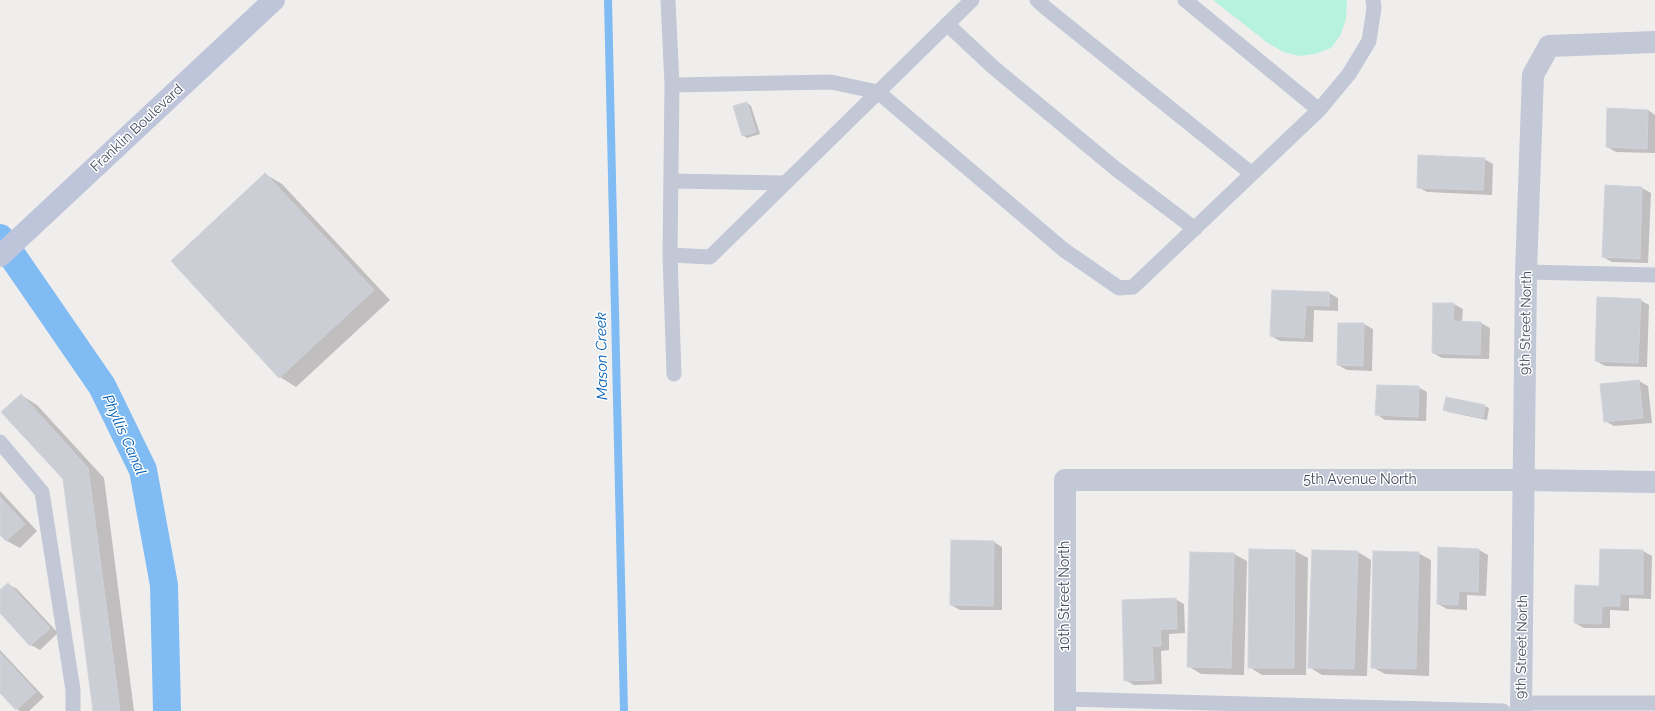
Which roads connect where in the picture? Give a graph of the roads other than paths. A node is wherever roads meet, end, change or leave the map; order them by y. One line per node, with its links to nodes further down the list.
1 (274, 0): 17 (main road, Franklin Boulevard)
2 (668, 0): 9 (lane)
3 (971, 0): 7 (lane)
4 (1037, 0): 12 (lane)
5 (1185, 0): 11 (lane)
6 (1373, 0): 11 (lane)
7 (947, 24): 10 (lane); 15 (lane)
8 (1655, 42): 18 (street, 9th Street North)
9 (672, 85): 10 (lane); 13 (lane)
10 (878, 92): 14 (lane); 15 (lane)
11 (1319, 110): 12 (lane)
12 (1252, 174): 15 (lane)
13 (671, 180): 14 (lane); 16 (lane)
14 (785, 183): 16 (lane)
15 (1195, 228)
16 (670, 255): 20 (lane)
17 (0, 256)
18 (1526, 272): 19 (lane); 23 (street, 9th Street North)
19 (1655, 275)
20 (674, 374)
21 (0, 442): 28 (lane)
22 (1066, 480): 23 (street, 5th Avenue North); 26 (street, 10th Street North)
23 (1524, 480): 24 (street, 5th Avenue North); 27 (street, 9th Street North)
24 (1655, 482)
25 (1655, 703): 27 (lane)
26 (1065, 705): 27 (lane)
27 (1515, 708)
28 (73, 711)

